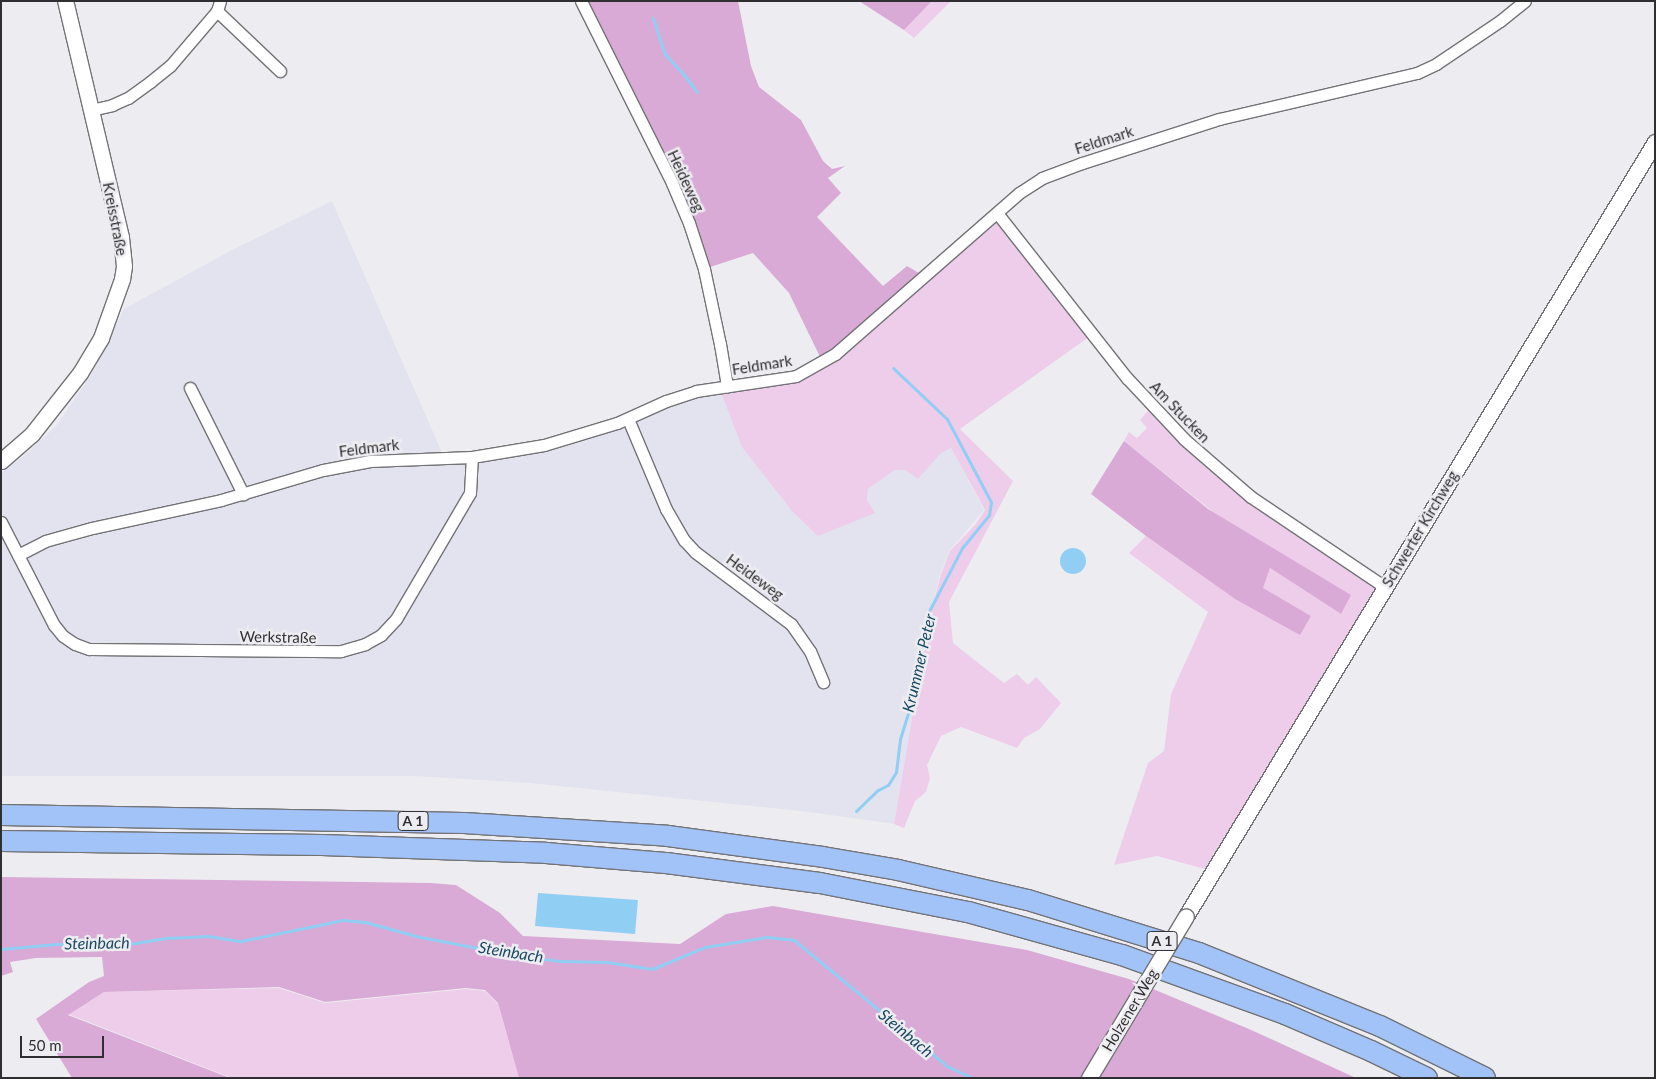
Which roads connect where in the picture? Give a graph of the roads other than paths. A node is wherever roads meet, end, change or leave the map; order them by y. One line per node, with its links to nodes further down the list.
1 (65, 1): 6 (main road, Kreisstraße)
2 (581, 1): 9 (street, Heideweg)
3 (1524, 1): 8 (street, Feldmark)
4 (218, 6): 5 (street); 6 (street)
5 (280, 71)
6 (91, 110): 13 (main road, Kreisstraße)
7 (1655, 142): 17 (main road, Schwerter Kirchweg)
8 (997, 213): 9 (street, Feldmark); 17 (street, Am Stucken)
9 (727, 386): 11 (street, Feldmark)
10 (190, 388): 14 (street)
11 (628, 419): 12 (street, Feldmark); 18 (street, Heideweg)
12 (472, 456): 14 (street, Feldmark); 16 (street, Werkstraße)
13 (1, 461)
14 (243, 494): 16 (street, Feldmark)
15 (1, 522): 16 (street)
16 (18, 555)
17 (1385, 587): 21 (main road, Schwerter Kirchweg)
18 (823, 682)
19 (1, 815): 24 (highway, A 1)
20 (1, 841): 23 (highway, A 1)
21 (1186, 916): 22 (main road, Holzener Weg, bridge)
22 (1089, 1078)
23 (1427, 1078)
24 (1485, 1078)

